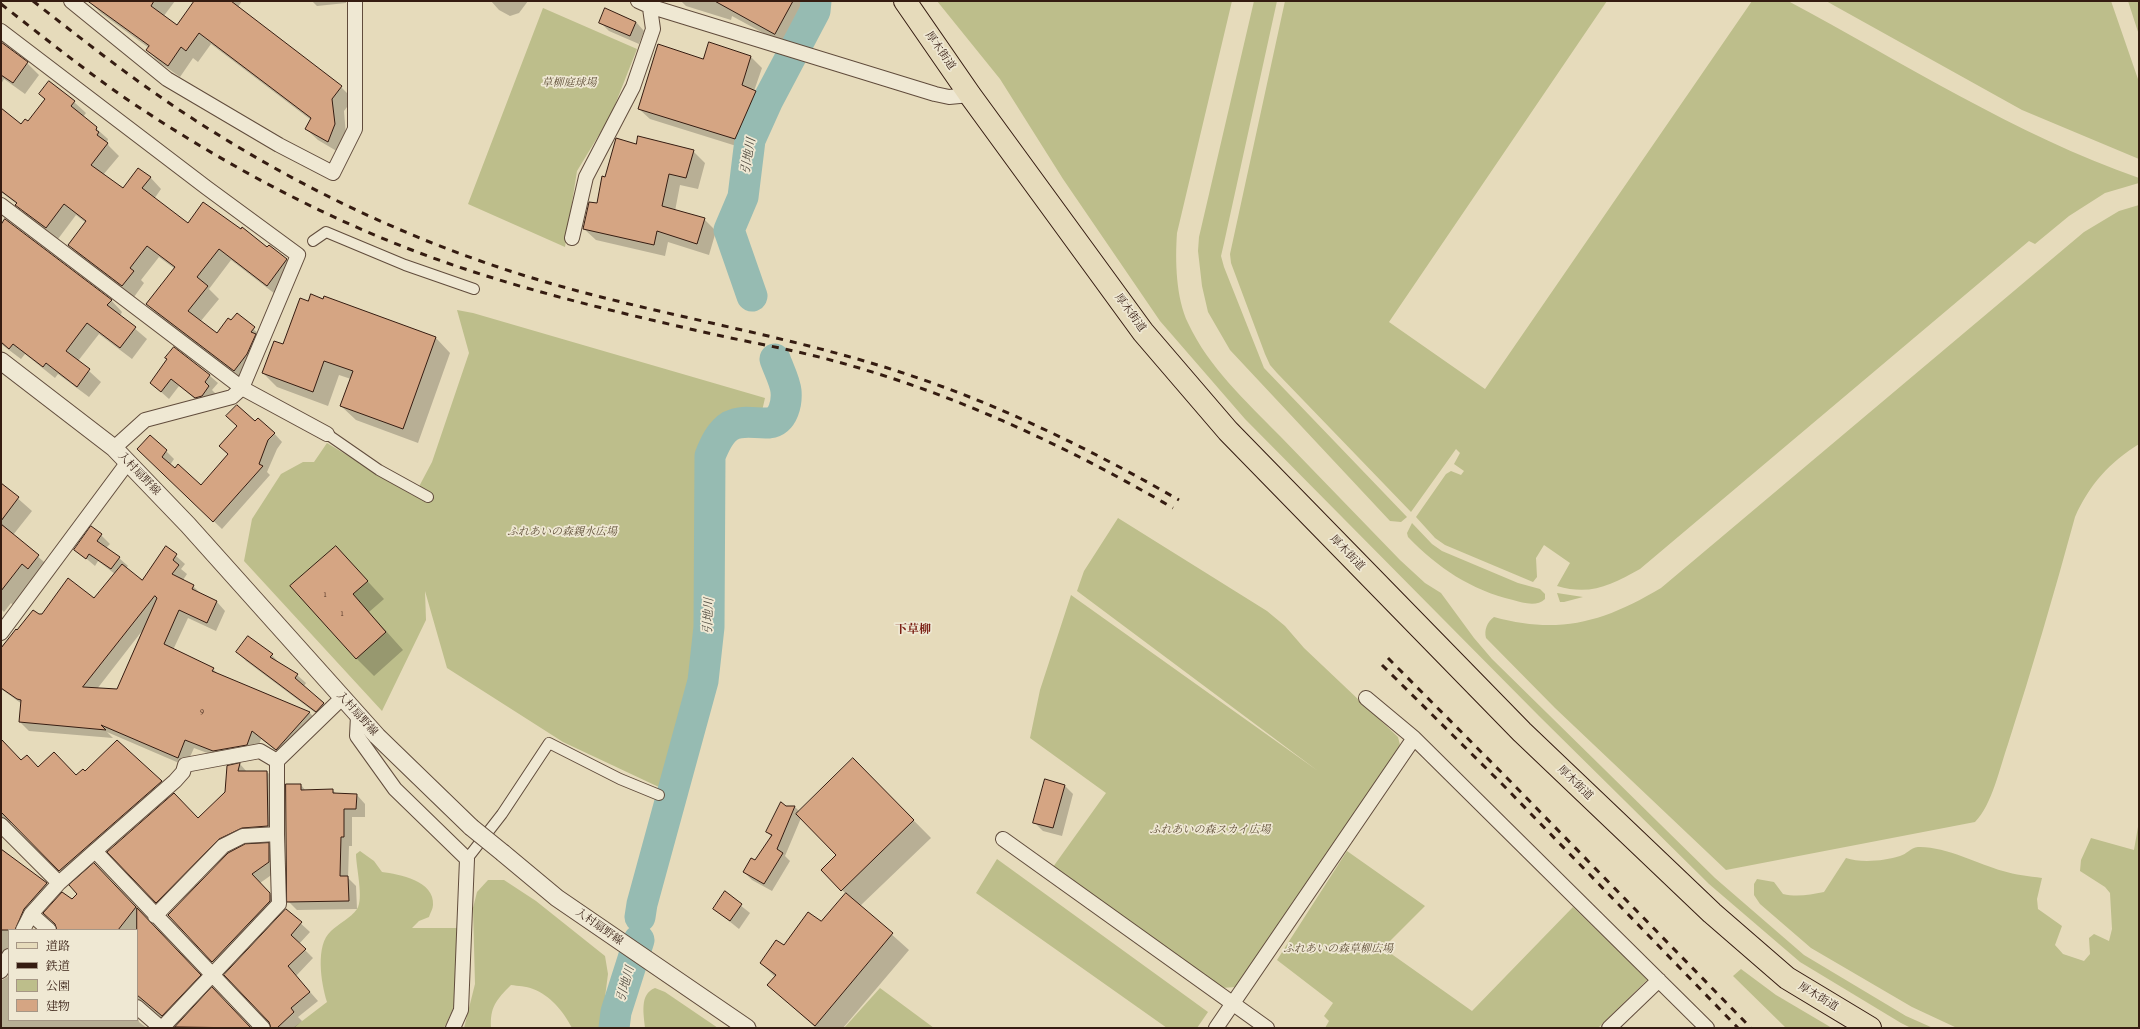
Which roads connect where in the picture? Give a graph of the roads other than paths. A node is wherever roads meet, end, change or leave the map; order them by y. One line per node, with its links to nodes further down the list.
1 (71, 1): 2 (street)
2 (355, 1)
3 (905, 1): 6 (main road, 厚木街道)
4 (645, 3): 6 (street); 8 (street)
5 (1, 31): 12 (street)
6 (970, 95): 48 (main road, 厚木街道)
7 (1, 205): 12 (street)
8 (572, 238)
9 (313, 241): 10 (street)
10 (474, 289)
11 (1, 361): 14 (street, 入村扇野線)
12 (242, 388): 13 (street); 14 (street)
13 (327, 434): 16 (street)
14 (114, 448): 15 (street, 入村扇野線)
15 (128, 462): 17 (street); 18 (street, 入村扇野線)
16 (428, 497)
17 (1, 633)
18 (342, 698): 20 (street, 入村扇野線); 22 (street)
19 (1366, 698): 21 (street)
20 (358, 716): 28 (street); 43 (street, 入村扇野線, bridge)
21 (1414, 738): 37 (street); 38 (street)
22 (277, 761): 25 (street); 27 (street)
23 (659, 795): 28 (street)
24 (3, 831): 29 (street)
25 (276, 834): 31 (street); 36 (street)
26 (1003, 839): 38 (street)
27 (95, 851): 29 (street); 31 (street)
28 (467, 859): 42 (street)
29 (59, 883): 30 (street)
30 (32, 914): 32 (street); 33 (street)
31 (155, 916): 36 (street)
32 (24, 929)
33 (48, 929)
34 (8, 958): 35 (street)
35 (1, 971)
36 (212, 975): 40 (street); 41 (street)
37 (1659, 980): 46 (street); 47 (street)
38 (1233, 1003): 44 (street); 45 (street)
39 (138, 1008): 40 (street)
40 (161, 1028)
41 (263, 1028)
42 (453, 1028)
43 (747, 1028)
44 (1216, 1028)
45 (1267, 1028)
46 (1609, 1028)
47 (1707, 1028)
48 (1870, 1028)

